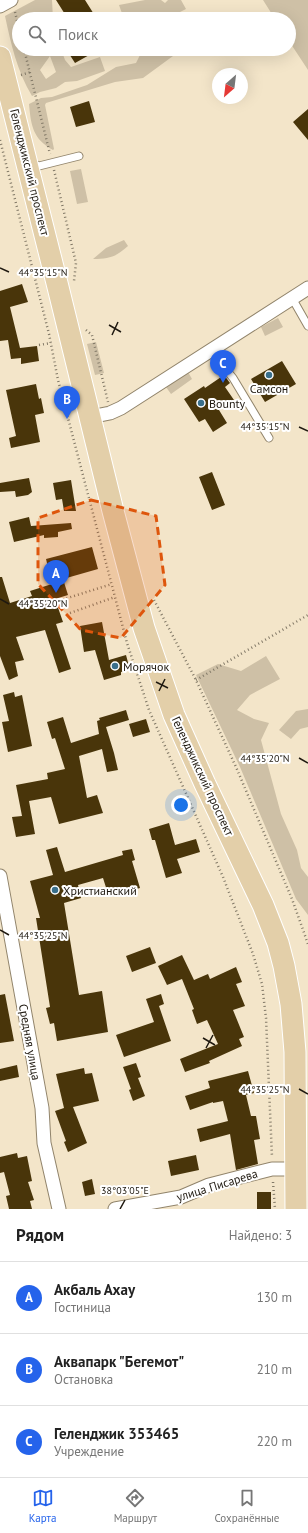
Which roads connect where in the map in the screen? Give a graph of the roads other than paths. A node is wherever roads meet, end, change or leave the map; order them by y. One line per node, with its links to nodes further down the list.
1 (12, 4): 2 (street)
2 (0, 6)
3 (0, 57): 4 (main road, Геленджикский проспект)
4 (5, 93): 6 (main road, Геленджикский проспект)
5 (79, 156): 6 (lane)
6 (27, 161): 11 (main road, Геленджикский проспект)
7 (308, 288): 8 (street)
8 (292, 298): 9 (lane); 10 (street)
9 (308, 326)
10 (210, 350): 11 (street); 12 (lane)
11 (90, 417): 14 (main road, Геленджикский проспект)
12 (269, 438)
13 (0, 876): 15 (street, Средняя улица)
14 (296, 1169): 16 (street, улица Писарева); 17 (main road, Геленджикский проспект)
15 (59, 1209)
16 (115, 1209)
17 (296, 1209)

